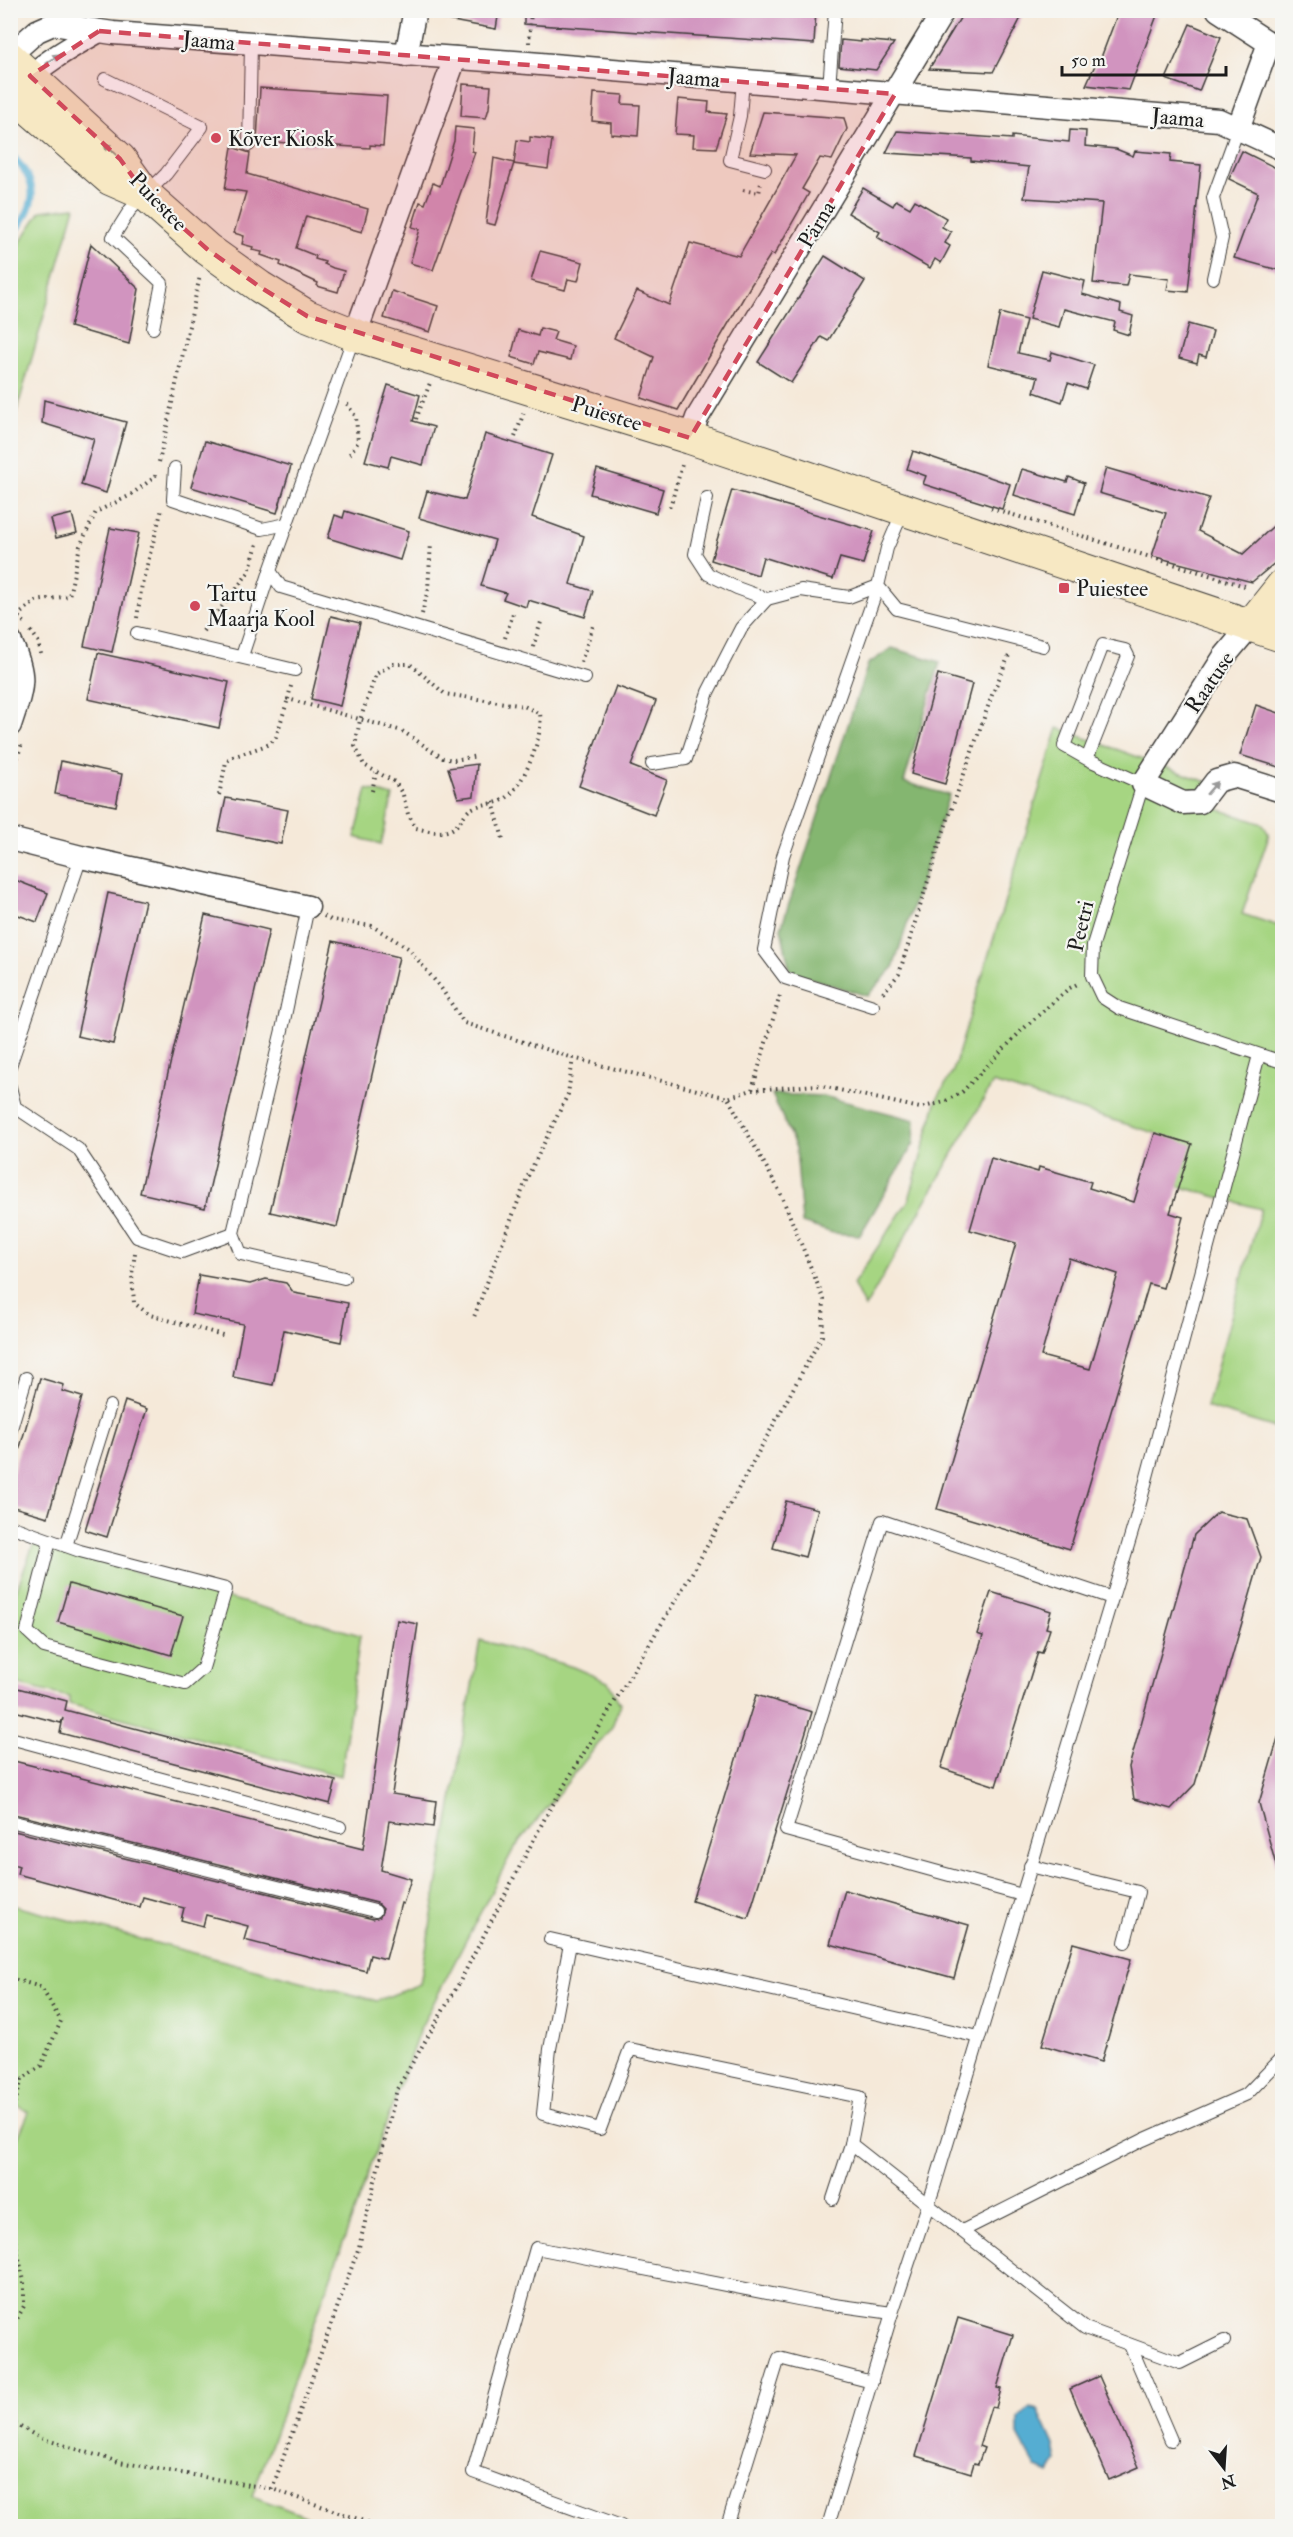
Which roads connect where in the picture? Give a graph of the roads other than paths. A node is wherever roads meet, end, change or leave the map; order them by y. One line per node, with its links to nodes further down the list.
1 (415, 10): 8 (street)
2 (835, 10): 13 (lane)
3 (944, 10): 14 (street, Pärna)
4 (1218, 10): 7 (street)
5 (99, 31): 6 (street, Jaama); 10 (street, one-way to 5); 10 (street, Jaama)
6 (251, 44): 8 (street, Jaama); 16 (lane)
7 (1276, 46): 15 (street)
8 (406, 55): 9 (street, Jaama)
9 (455, 58): 12 (street, Jaama); 22 (street)
10 (15, 75): 19 (main road, Puiestee)
11 (105, 79): 19 (lane)
12 (743, 81): 13 (street, Jaama); 18 (lane)
13 (829, 88): 14 (street, Jaama)
14 (895, 93): 15 (street, Jaama); 23 (street, Pärna)
15 (1238, 129): 17 (street, Jaama); 20 (lane)
16 (249, 145)
17 (1282, 149)
18 (765, 169)
19 (146, 195): 21 (lane); 22 (main road, Puiestee)
20 (1213, 278)
21 (153, 328)
22 (355, 335): 23 (main road, Puiestee); 27 (lane)
23 (690, 438): 26 (main road, Puiestee)
24 (174, 468): 27 (lane)
25 (707, 498): 31 (lane)
26 (904, 508): 29 (lane); 32 (main road, Puiestee)
27 (287, 524): 28 (lane)
28 (270, 571): 37 (lane); 39 (lane)
29 (878, 586): 31 (lane); 36 (lane); 48 (lane)
30 (1282, 586): 32 (main road, Raatuse)
31 (767, 598): 42 (lane)
32 (1250, 626): 34 (main road, Puiestee); 43 (street, Raatuse)
33 (137, 633): 37 (lane)
34 (1282, 636)
35 (10, 641): 40 (street)
36 (1043, 646)
37 (242, 656): 38 (lane)
38 (295, 670)
39 (580, 676)
40 (10, 724)
41 (1087, 759): 41 (lane); 43 (lane)
42 (652, 764)
43 (1143, 784): 44 (street, one-way to 44); 49 (lane, Peetri)
44 (1282, 791)
45 (10, 839): 46 (street)
46 (81, 857): 47 (street); 51 (lane)
47 (308, 907): 53 (lane)
48 (873, 1006)
49 (1259, 1055): 50 (lane, Peetri); 61 (lane)
50 (1282, 1062)
51 (10, 1066)
52 (11, 1091): 53 (lane)
53 (233, 1233): 54 (lane)
54 (344, 1278)
55 (26, 1378): 57 (lane)
56 (110, 1406): 60 (lane)
57 (10, 1432)
58 (10, 1526): 59 (lane)
59 (50, 1541): 60 (lane); 60 (lane)
60 (66, 1546)
61 (1112, 1598): 65 (lane); 66 (lane)
62 (10, 1738): 64 (lane)
63 (10, 1821): 67 (lane)
64 (340, 1827)
65 (1030, 1866): 66 (lane); 69 (lane)
66 (1022, 1895): 71 (lane)
67 (375, 1911)
68 (550, 1939): 70 (lane)
69 (1125, 1942)
70 (570, 1944): 71 (lane); 73 (lane)
71 (979, 2037): 75 (lane)
72 (1282, 2058): 76 (lane)
73 (851, 2144): 74 (lane); 75 (lane)
74 (833, 2199)
75 (929, 2204): 76 (lane); 77 (lane)
76 (962, 2231): 79 (lane)
77 (892, 2313): 80 (lane); 82 (lane)
78 (1224, 2341): 79 (lane)
79 (1130, 2345): 81 (lane)
80 (872, 2382): 83 (lane); 84 (lane)
81 (1171, 2440)
82 (621, 2526)
83 (727, 2526)
84 (828, 2526)

